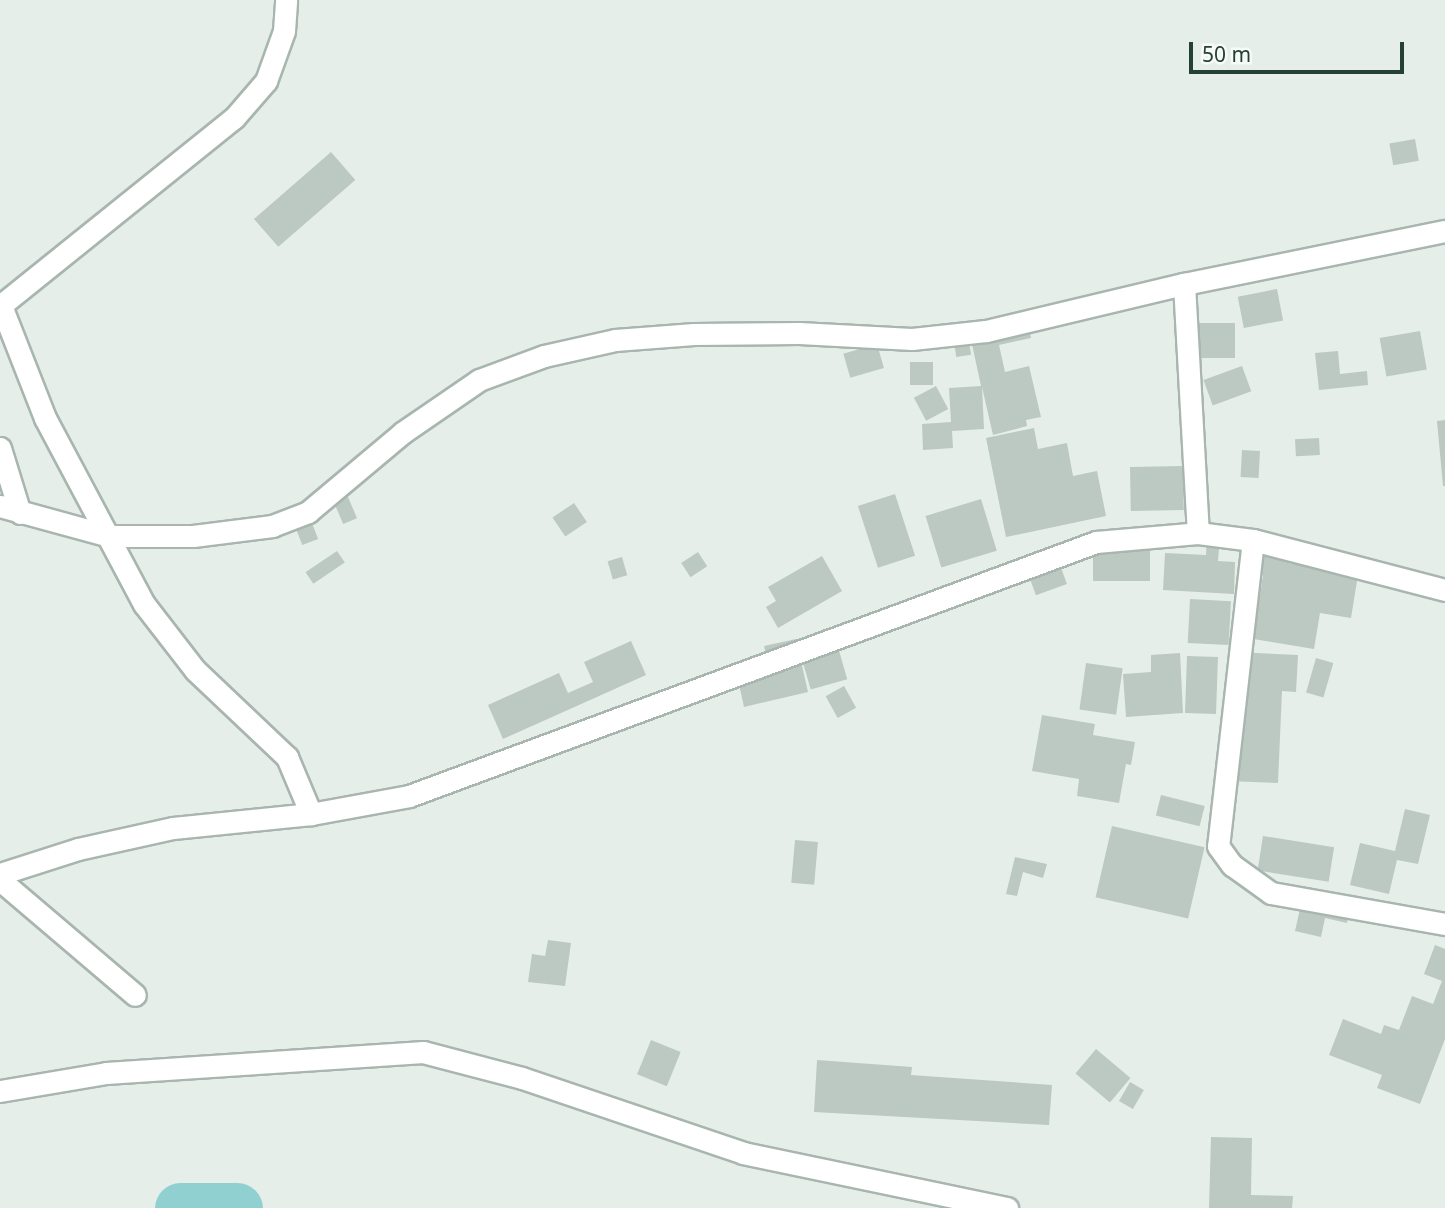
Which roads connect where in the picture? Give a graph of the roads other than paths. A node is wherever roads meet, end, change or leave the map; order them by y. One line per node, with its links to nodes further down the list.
1 (286, 0): 4 (street)
2 (1445, 231): 3 (street)
3 (1184, 284): 7 (street); 8 (street)
4 (1, 304): 8 (street)
5 (0, 447): 6 (street)
6 (10, 509): 8 (street)
7 (1198, 533): 9 (street); 11 (street)
8 (110, 536): 11 (street)
9 (1253, 540): 10 (street); 13 (street)
10 (1445, 590)
11 (311, 814): 12 (street)
12 (0, 877): 14 (street)
13 (1445, 924)
14 (135, 995)
15 (0, 1091): 16 (street)
16 (1007, 1208)

